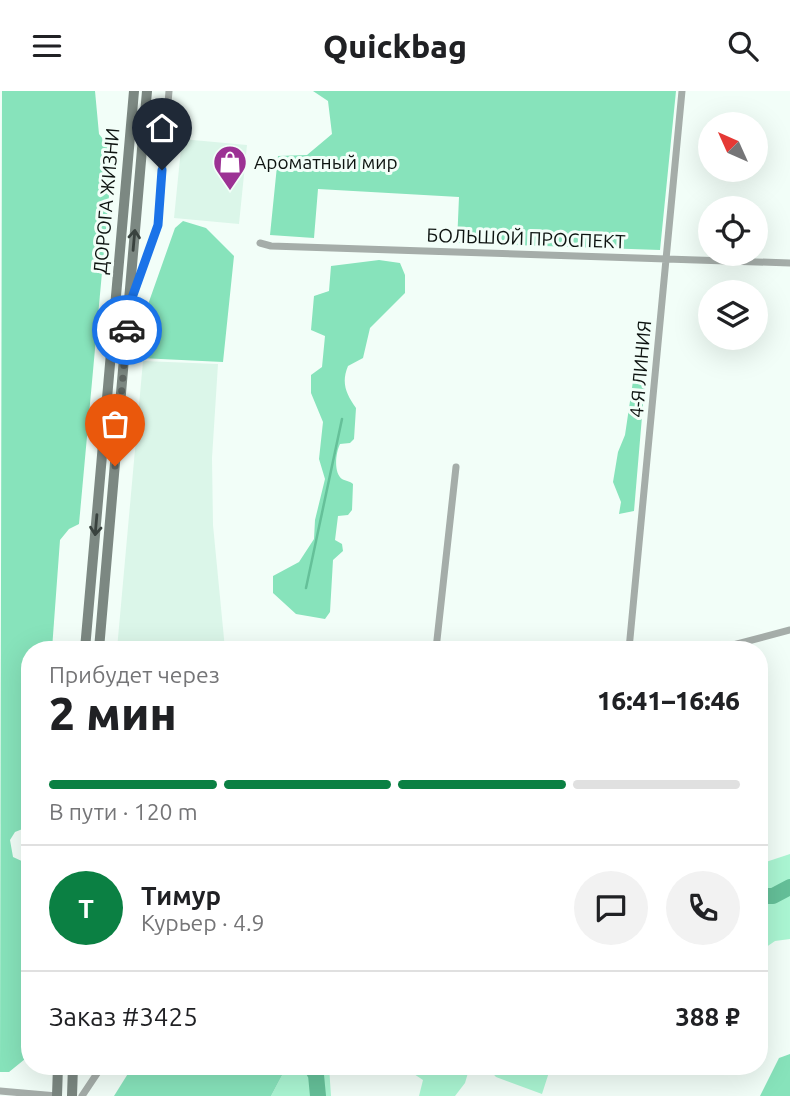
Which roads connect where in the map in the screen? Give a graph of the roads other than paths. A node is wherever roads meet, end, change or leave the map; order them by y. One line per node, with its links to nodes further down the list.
1 (134, 91): 11 (main road, ДОРОГА ЖИЗНИ, one-way to 11)
2 (147, 91): 8 (main road, ДОРОГА ЖИЗНИ, one-way to 2)
3 (169, 91): 8 (street)
4 (682, 91): 6 (street, 4-Я ЛИНИЯ)
5 (260, 243): 6 (street, БОЛЬШОЙ ПРОСПЕКТ)
6 (664, 259): 7 (street, БОЛЬШОЙ ПРОСПЕКТ); 14 (street, 4-Я ЛИНИЯ)
7 (790, 263)
8 (128, 309): 12 (main road, ДОРОГА ЖИЗНИ)
9 (456, 467): 13 (street)
10 (790, 630): 15 (street)
11 (86, 641)
12 (100, 641)
13 (437, 641)
14 (630, 641)
15 (748, 641)
16 (58, 1075): 20 (main road)
17 (73, 1075): 21 (main road)
18 (96, 1075): 22 (street)
19 (0, 1091): 20 (street)
20 (57, 1096)
21 (72, 1096)
22 (82, 1096)

